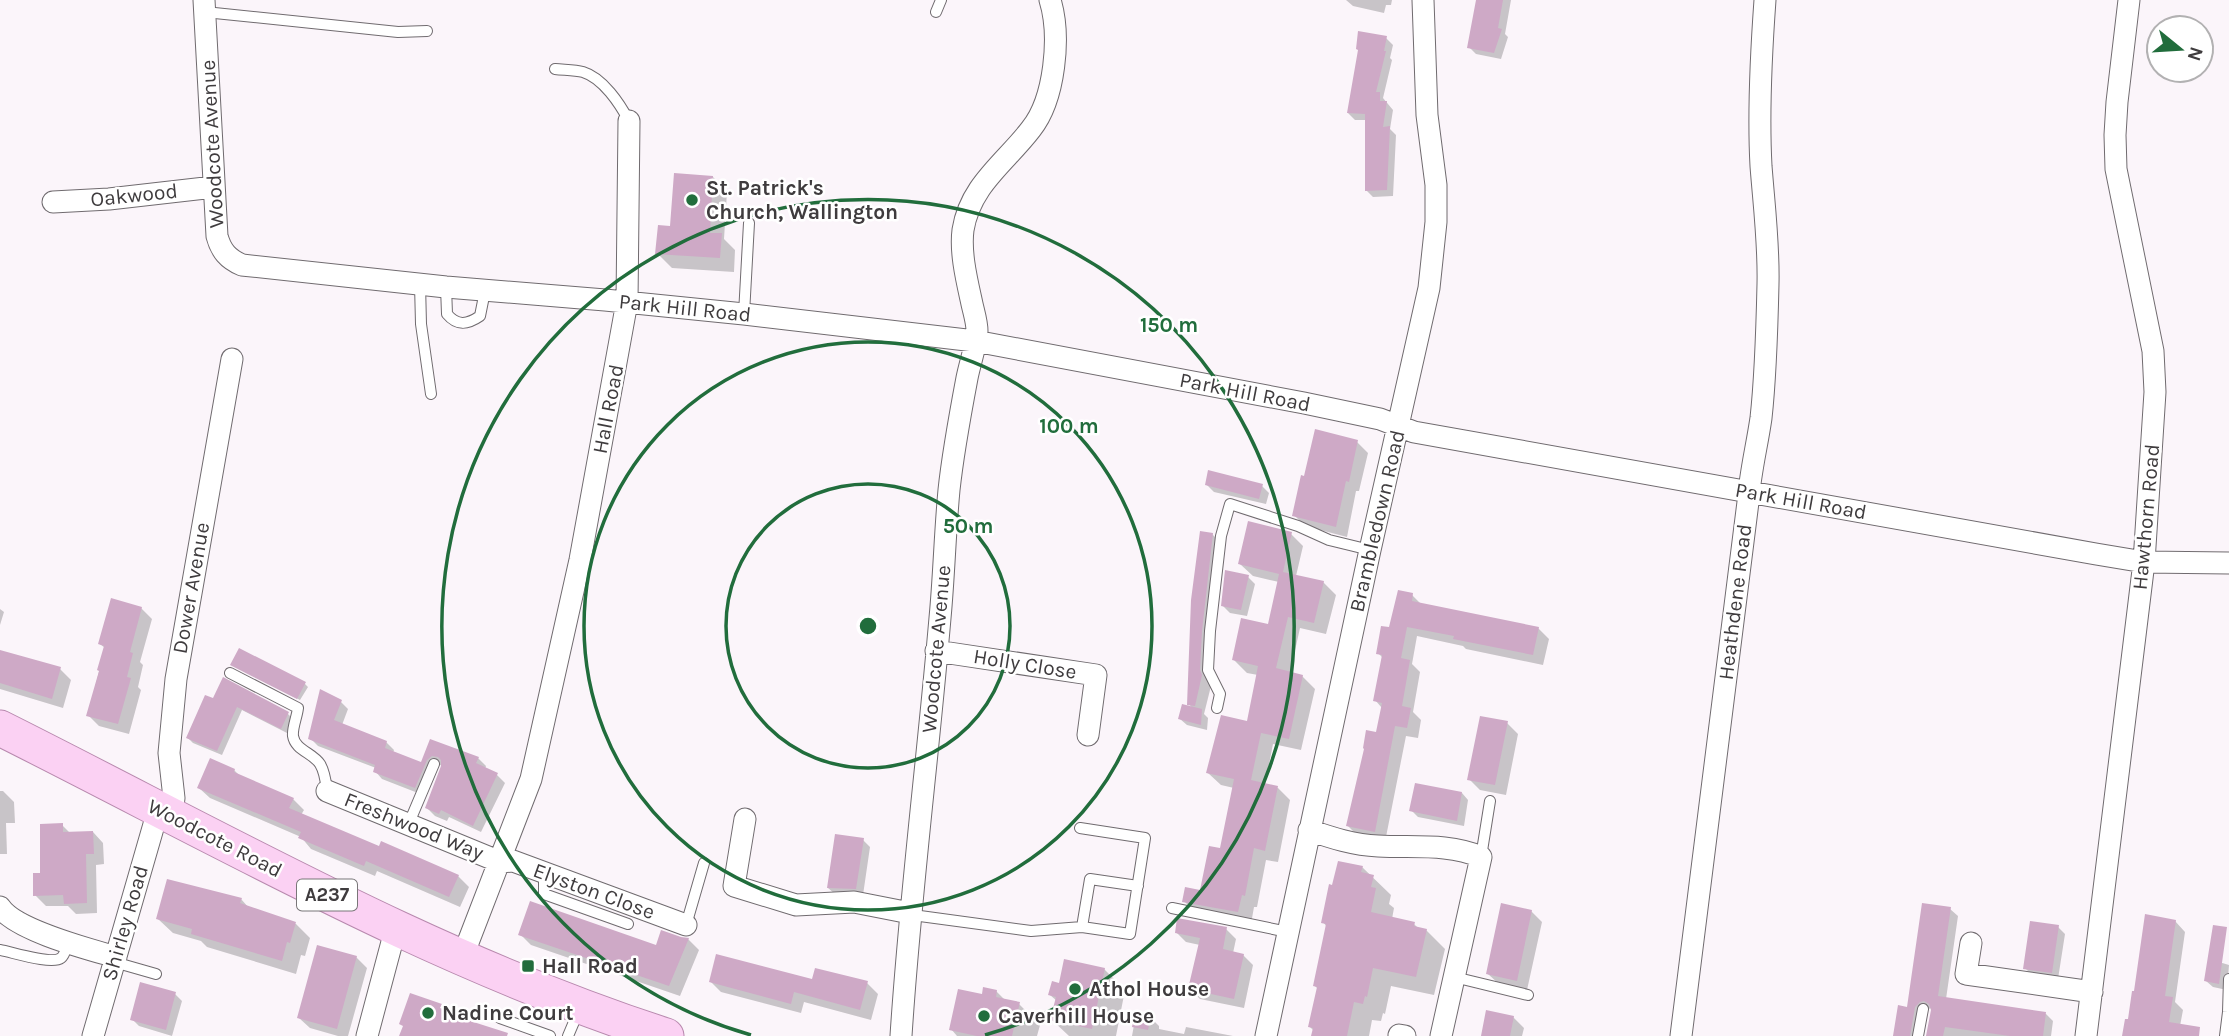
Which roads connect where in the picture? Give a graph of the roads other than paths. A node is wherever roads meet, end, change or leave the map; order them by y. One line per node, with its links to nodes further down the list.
1 (941, 0): 7 (lane)
2 (1049, 0): 20 (street, Woodcote Avenue)
3 (1423, 0): 23 (street, Brambledown Road)
4 (1765, 0): 24 (street, Heathdene Road)
5 (2129, 0): 26 (street, Hawthorn Road)
6 (205, 6): 8 (lane); 11 (street, Woodcote Avenue)
7 (936, 12)
8 (427, 31)
9 (555, 69): 10 (lane)
10 (629, 121): 18 (street, Hall Road)
11 (214, 187): 12 (street, Oakwood); 14 (street, Woodcote Avenue)
12 (54, 202)
13 (749, 223): 19 (lane)
14 (253, 266): 15 (street, Park Hill Road)
15 (420, 284): 16 (street, Park Hill Road); 22 (lane)
16 (446, 287): 17 (street, Park Hill Road); 17 (lane)
17 (485, 291): 18 (street, Park Hill Road)
18 (627, 302): 19 (street, Park Hill Road); 42 (street, Hall Road)
19 (744, 314): 20 (street, Park Hill Road)
20 (975, 341): 23 (street, Park Hill Road); 28 (street, Woodcote Avenue)
21 (232, 359): 36 (street, Dower Avenue)
22 (431, 394)
23 (1398, 426): 24 (street, Park Hill Road); 25 (street, Brambledown Road)
24 (1749, 492): 26 (street, Park Hill Road); 74 (street, Heathdene Road)
25 (1370, 550): 30 (lane); 40 (street, Brambledown Road)
26 (2144, 562): 27 (street, Park Hill Road); 62 (street, Hawthorn Road)
27 (2229, 563)
28 (936, 651): 32 (street, Holly Close); 48 (street, Woodcote Avenue)
29 (230, 673): 34 (lane)
30 (1217, 708)
31 (0, 728): 36 (main road, Woodcote Road / A237)
32 (1088, 735)
33 (434, 764): 38 (lane)
34 (327, 791): 38 (street, Freshwood Way)
35 (1490, 801): 41 (lane)
36 (160, 810): 51 (main road, Woodcote Road / A237); 58 (street, Shirley Road)
37 (745, 819): 48 (street)
38 (409, 823): 42 (street, Freshwood Way)
39 (1080, 828): 45 (lane)
40 (1309, 830): 41 (street); 53 (street, Brambledown Road)
41 (1481, 857): 60 (street)
42 (500, 862): 44 (street, Elyston Close); 57 (street, Hall Road)
43 (704, 863): 50 (lane)
44 (544, 874): 49 (lane); 50 (street, Elyston Close)
45 (1138, 886): 52 (lane); 52 (lane)
46 (0, 907): 54 (street)
47 (1172, 908): 53 (lane)
48 (910, 913): 52 (lane); 71 (street, Woodcote Avenue)
49 (628, 924)
50 (686, 925)
51 (396, 927): 57 (main road, Woodcote Road / A237); 68 (street)
52 (1082, 927)
53 (1288, 932): 72 (street, Brambledown Road)
54 (68, 943): 56 (lane); 58 (street)
55 (1971, 943): 62 (street)
56 (0, 950)
57 (462, 958): 66 (main road, Woodcote Road / A237)
58 (115, 960): 59 (lane); 67 (street, Shirley Road)
59 (156, 974)
60 (1454, 977): 63 (lane); 73 (street)
61 (2229, 979): 77 (lane)
62 (2092, 992): 76 (street, Hawthorn Road)
63 (1528, 995)
64 (1923, 1009): 75 (lane)
65 (500, 1018): 69 (lane)
66 (574, 1022): 70 (main road, Woodcote Road / A237)
67 (93, 1036)
68 (367, 1036)
69 (550, 1036)
70 (667, 1036)
71 (901, 1036)
72 (1266, 1036)
73 (1441, 1036)
74 (1681, 1036)
75 (1918, 1036)
76 (2086, 1036)
77 (2225, 1036)

